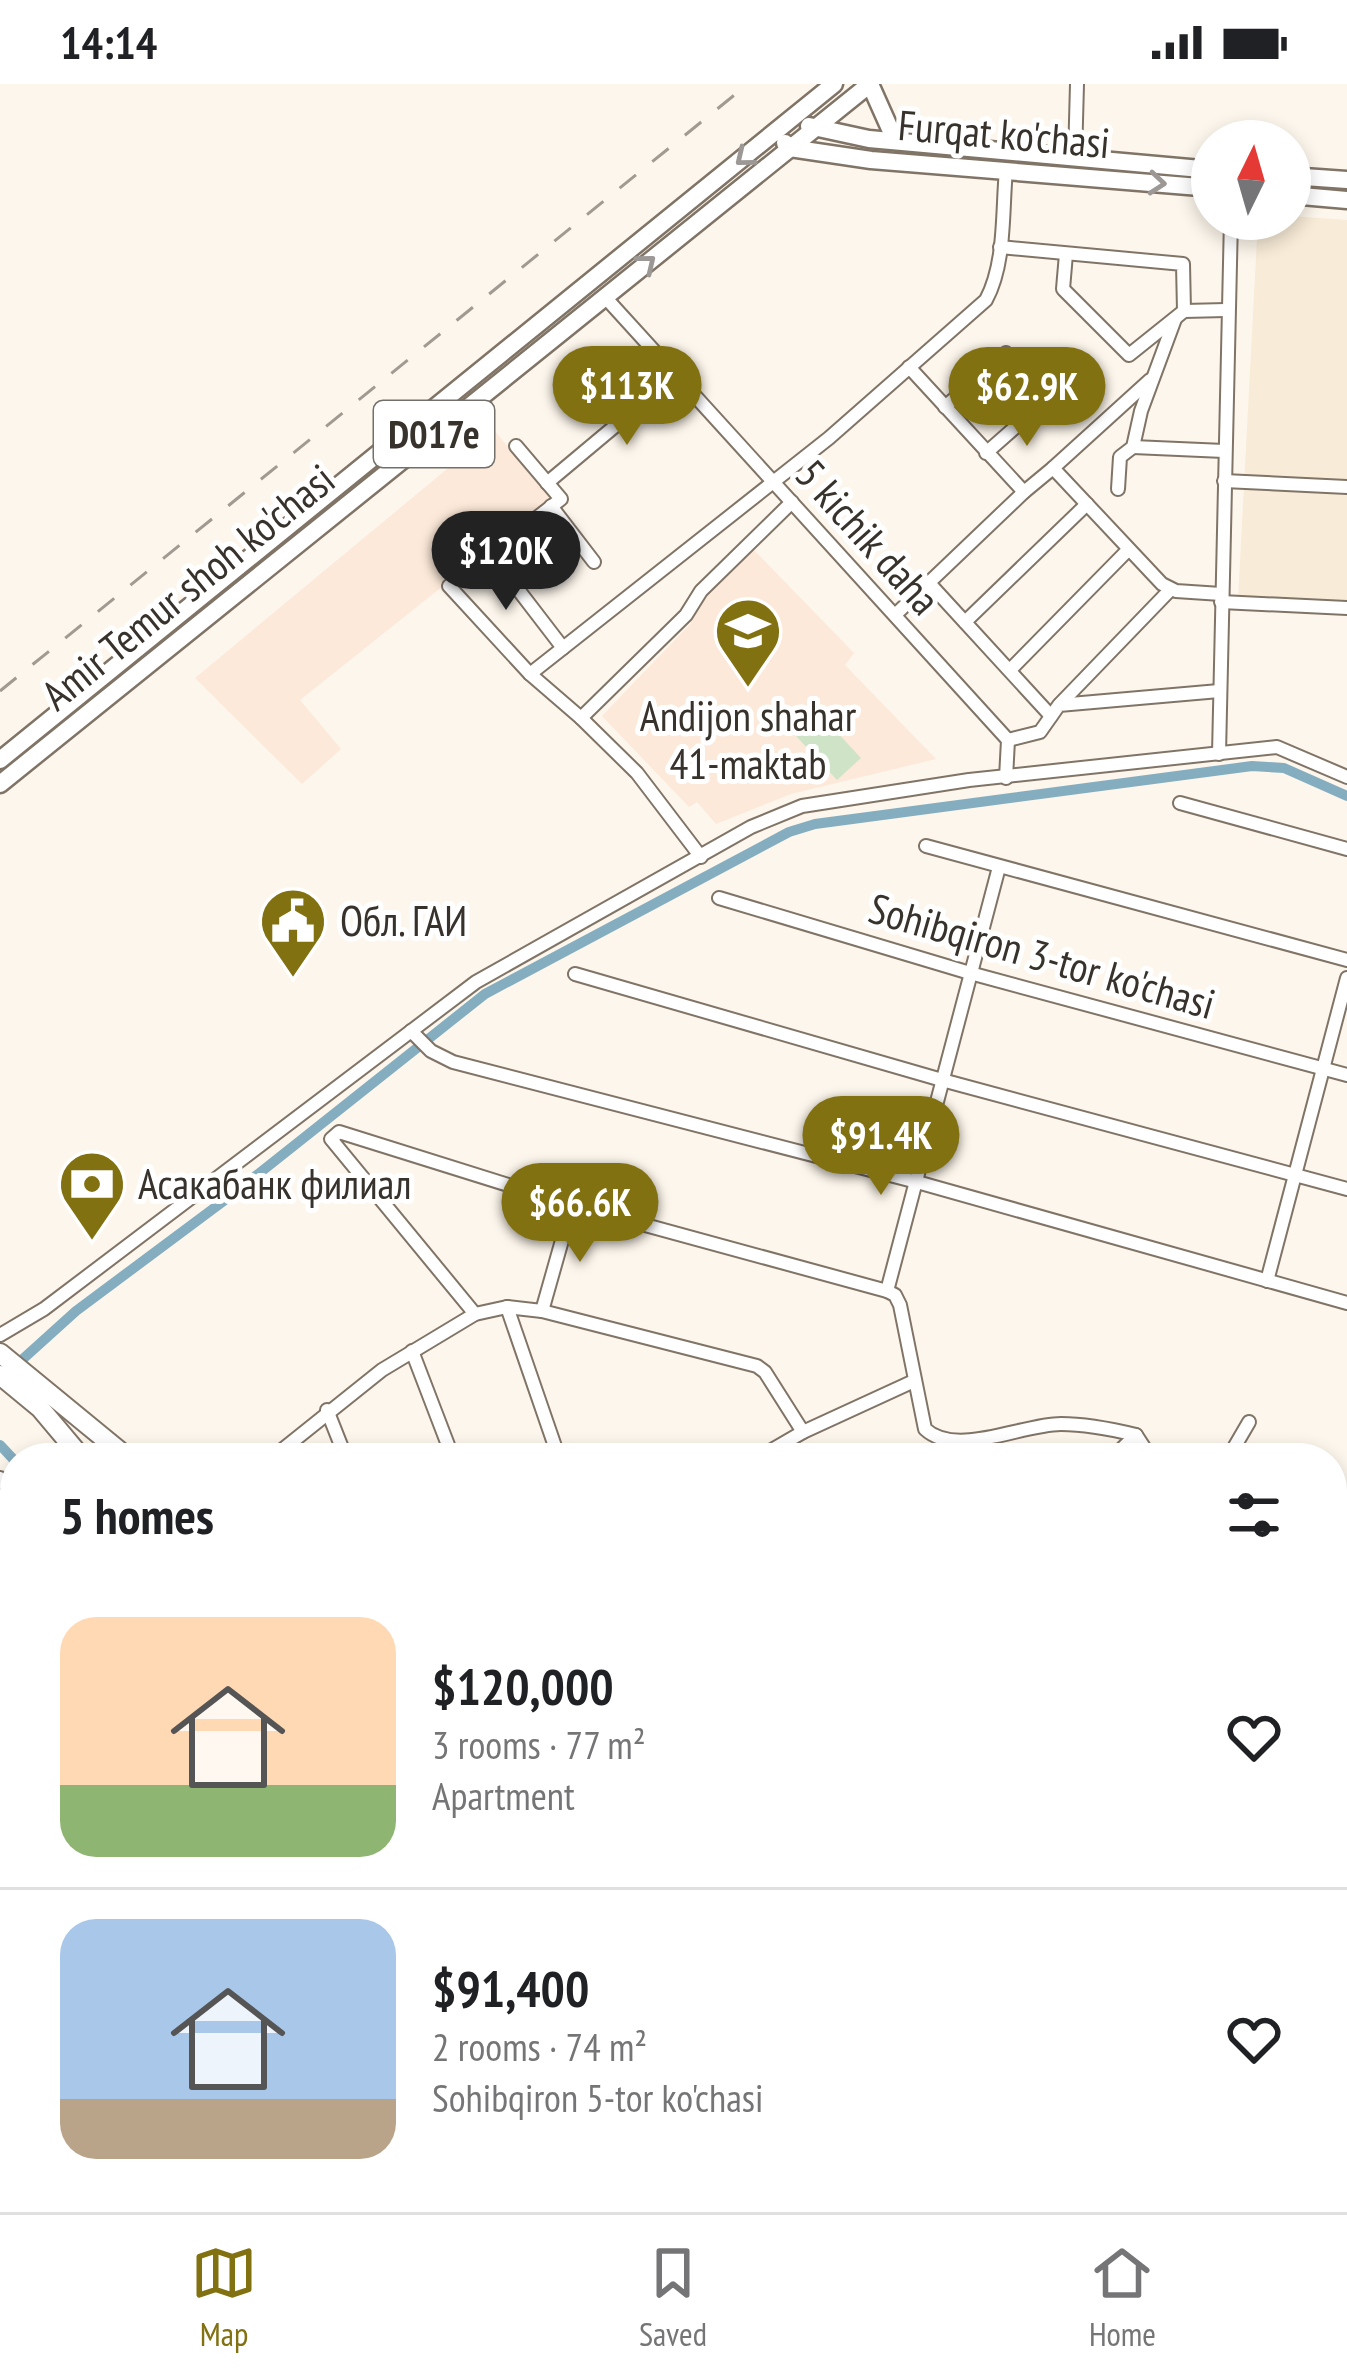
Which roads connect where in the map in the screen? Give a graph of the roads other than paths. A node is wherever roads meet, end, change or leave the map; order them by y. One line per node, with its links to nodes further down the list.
1 (835, 84): 4 (main road, Amir Temur shoh ko'chasi / D017e)
2 (870, 84): 5 (main road, Amir Temur shoh ko'chasi / D017e); 7 (main road)
3 (1077, 84): 9 (street)
4 (797, 114): 5 (main road); 6 (main road, Amir Temur shoh ko'chasi / D017e)
5 (812, 130): 7 (main road, Furqat ko'chasi); 8 (main road, Amir Temur shoh ko'chasi / D017e)
6 (775, 132): 8 (main road); 60 (main road, Amir Temur shoh ko'chasi / D017e, one-way to 60)
7 (895, 140): 9 (main road, Furqat ko'chasi)
8 (790, 148): 11 (main road, Furqat ko'chasi); 20 (main road, Amir Temur shoh ko'chasi / D017e, one-way to 8)
9 (1075, 158): 10 (main road, Furqat ko'chasi)
10 (1191, 168)
11 (1006, 170): 14 (main road, Furqat ko'chasi, one-way to 14); 18 (street)
12 (1311, 177): 13 (main road)
13 (1347, 180)
14 (1191, 186)
15 (1311, 197): 16 (main road)
16 (1347, 200)
17 (1230, 240): 21 (street)
18 (1000, 247): 19 (street); 24 (street)
19 (1066, 254): 22 (street); 22 (street)
20 (605, 297): 25 (street, 5 kichik daha); 63 (main road, Amir Temur shoh ko'chasi / D017e)
21 (1226, 310): 22 (street); 31 (street)
22 (1180, 314): 26 (street)
23 (1006, 353): 27 (street)
24 (909, 367): 27 (street); 34 (street)
25 (676, 375): 34 (street, 5 kichik daha); 36 (street)
26 (1153, 378): 30 (street); 33 (street)
27 (945, 407): 32 (street)
28 (1036, 409): 32 (street)
29 (516, 446): 36 (street)
30 (1133, 447): 31 (street); 38 (street)
31 (1224, 451): 35 (street)
32 (986, 453): 39 (street)
33 (1053, 468): 39 (street); 41 (street)
34 (773, 481): 40 (street, 5 kichik daha); 52 (street)
35 (1223, 481): 37 (street); 48 (street)
36 (547, 483): 42 (street)
37 (1347, 487)
38 (1118, 489)
39 (1024, 492): 46 (street)
40 (792, 502): 50 (street, 5 kichik daha); 57 (street)
41 (1087, 505): 43 (street); 51 (street)
42 (551, 506): 44 (street); 45 (street)
43 (1127, 551): 47 (street); 53 (street)
44 (490, 553): 52 (street); 54 (street)
45 (594, 562)
46 (929, 583): 50 (street); 51 (street)
47 (1170, 590): 48 (street); 56 (street)
48 (1221, 598): 49 (street); 55 (street)
49 (1347, 608)
50 (895, 616): 58 (street, 5 kichik daha)
51 (965, 622): 53 (street)
52 (563, 648): 54 (street)
53 (1010, 670): 56 (street)
54 (530, 674): 57 (street)
55 (1220, 691): 56 (street); 59 (street)
56 (1055, 711): 58 (street)
57 (580, 718): 67 (street)
58 (1007, 740): 62 (street)
59 (1219, 754): 61 (street); 62 (street)
60 (0, 760)
61 (1347, 777)
62 (1006, 778): 67 (street)
63 (0, 784)
64 (1180, 803): 66 (street)
65 (926, 846): 68 (street)
66 (1347, 849)
67 (701, 857): 74 (street)
68 (999, 867): 70 (street); 71 (street)
69 (719, 898): 71 (street, Sohibqiron 3-tor ko'chasi)
70 (1347, 961)
71 (970, 973): 75 (street, Sohibqiron 3-tor ko'chasi); 77 (street)
72 (575, 974): 77 (street)
73 (1347, 978): 75 (street)
74 (413, 1034): 79 (street); 88 (street)
75 (1322, 1068): 76 (street, Sohibqiron 3-tor ko'chasi); 78 (street)
76 (1347, 1075)
77 (942, 1079): 78 (street); 79 (street)
78 (1295, 1175): 80 (street); 82 (street)
79 (917, 1183): 82 (street); 83 (street)
80 (1347, 1190)
81 (572, 1205): 83 (street); 86 (street); 87 (street)
82 (1267, 1281): 84 (street)
83 (887, 1291): 93 (street)
84 (1347, 1304)
85 (506, 1307): 86 (street); 87 (street); 104 (street)
86 (542, 1312): 96 (street)
87 (475, 1314): 89 (street)
88 (0, 1338): 92 (highway)
89 (412, 1352): 94 (street); 103 (street)
90 (0, 1353): 92 (highway)
91 (0, 1375): 99 (highway)
92 (29, 1378): 100 (highway)
93 (914, 1381): 96 (street); 98 (street)
94 (327, 1410): 101 (street); 102 (street)
95 (1249, 1422): 109 (street)
96 (803, 1432): 105 (street)
97 (1136, 1435): 98 (street); 107 (street); 108 (street)
98 (965, 1440): 106 (street)
99 (69, 1443)
100 (109, 1443)
101 (289, 1443)
102 (340, 1443)
103 (447, 1443)
104 (554, 1443)
105 (784, 1443)
106 (963, 1443)
107 (1128, 1443)
108 (1141, 1443)
109 (1237, 1443)

